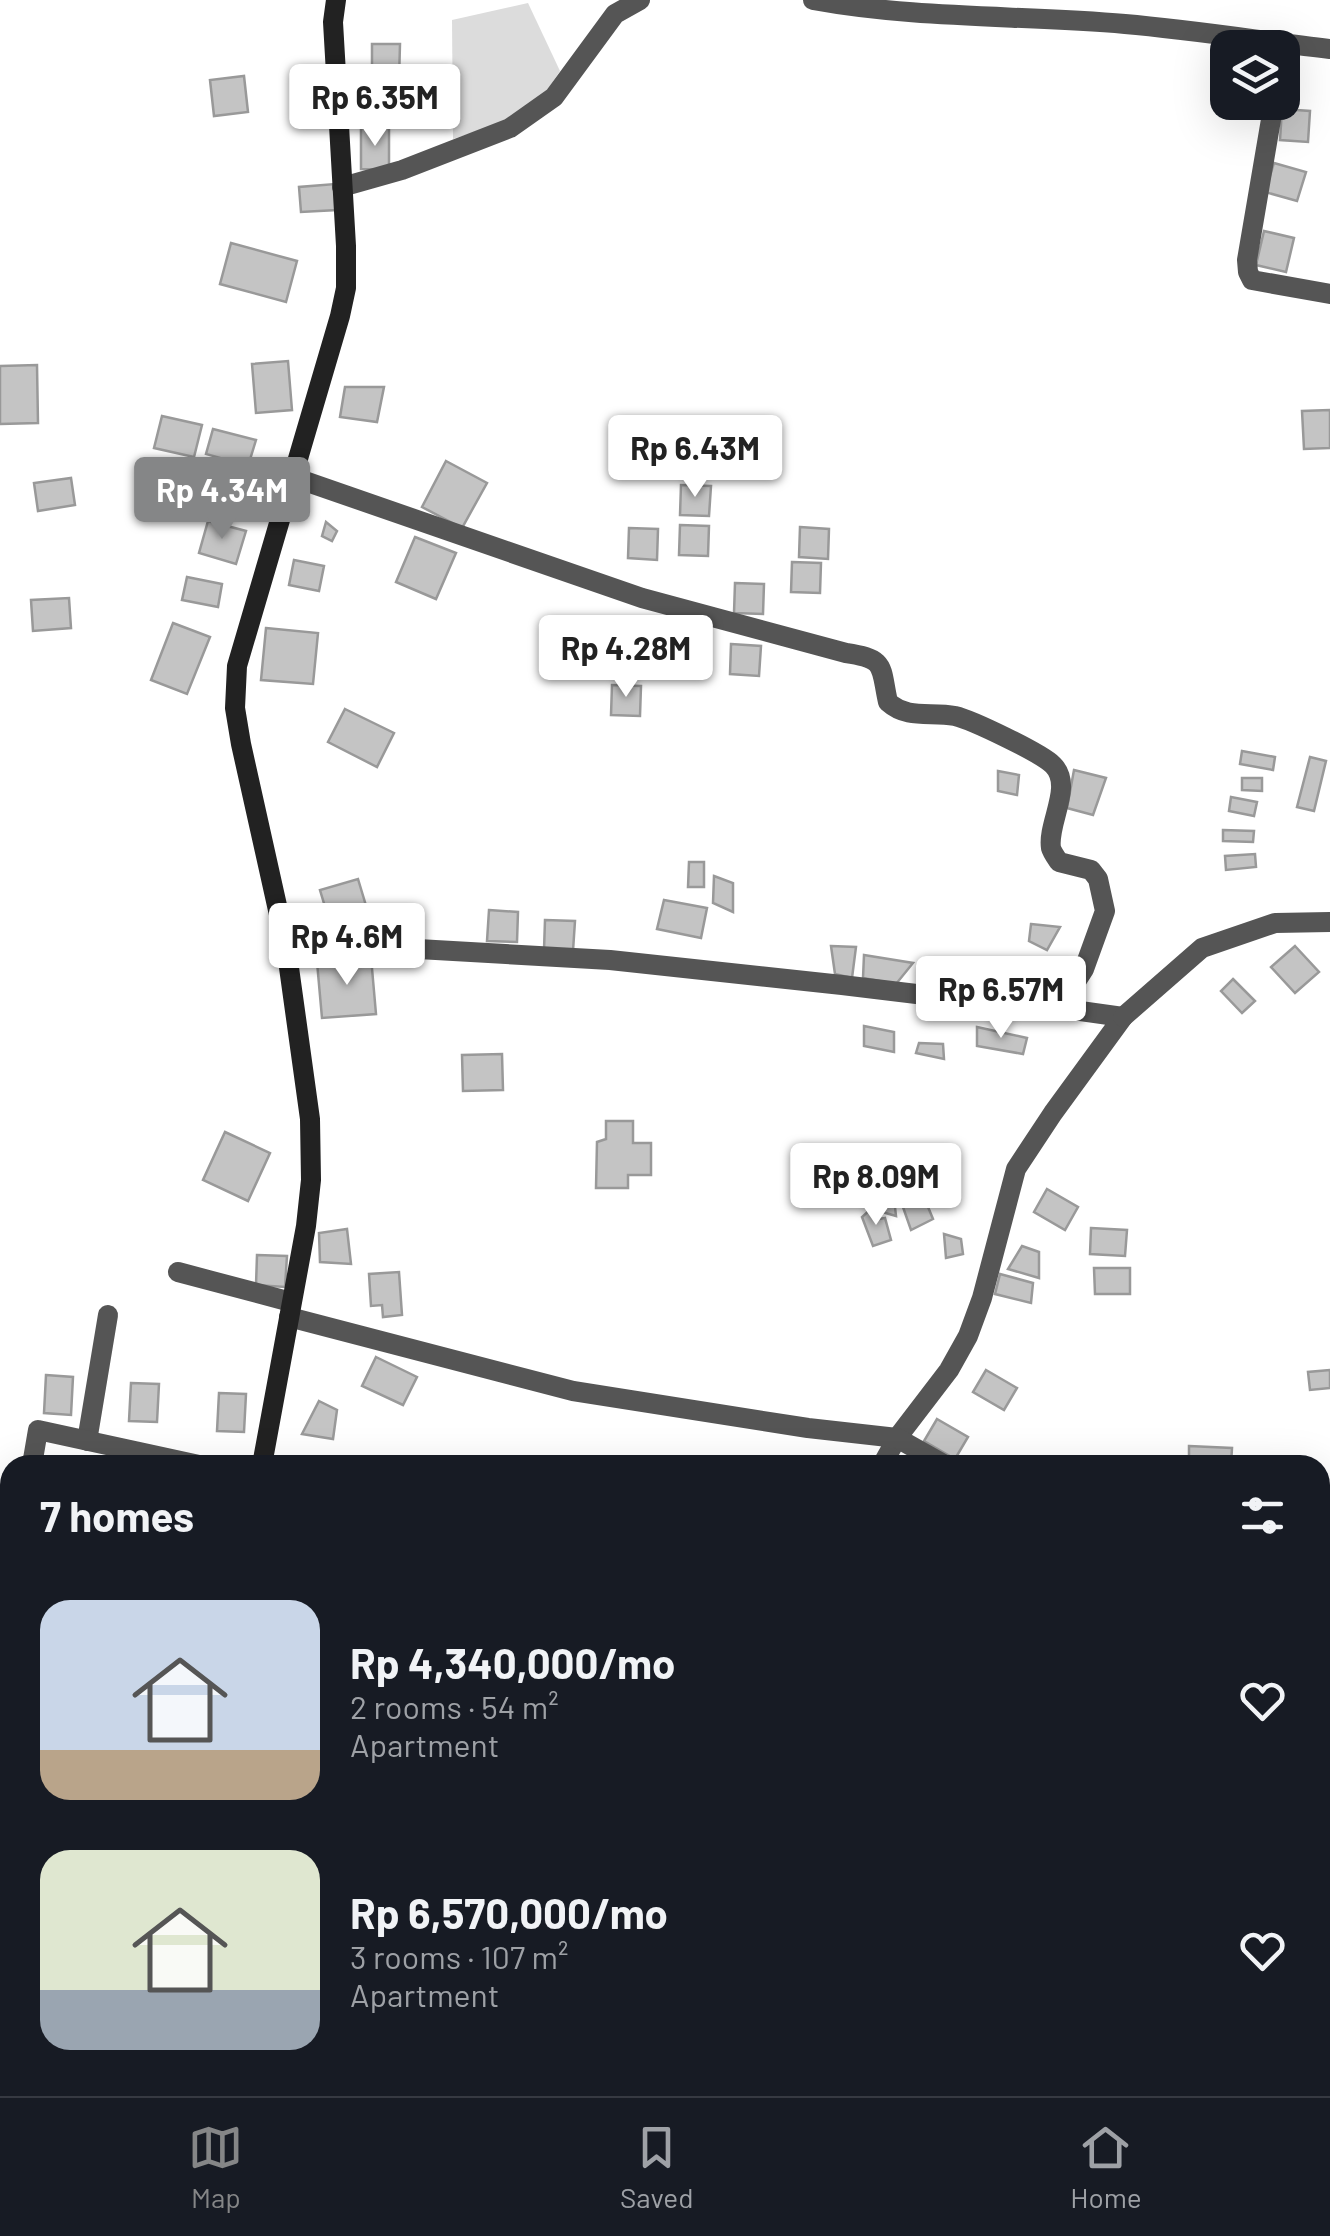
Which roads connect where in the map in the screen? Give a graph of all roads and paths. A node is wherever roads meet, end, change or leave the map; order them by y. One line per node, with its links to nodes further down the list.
1 (336, 0): 8 (street)
2 (640, 0): 8 (street)
3 (814, 0): 4 (street)
4 (1210, 36)
5 (1300, 48): 6 (street)
6 (1330, 49)
7 (1271, 120): 9 (street)
8 (342, 187): 10 (street)
9 (1330, 294)
10 (293, 477): 12 (street); 13 (street)
11 (1330, 922): 14 (street)
12 (286, 946): 13 (street); 16 (street)
13 (1059, 1008): 14 (street)
14 (1123, 1017): 18 (street)
15 (178, 1272): 16 (street)
16 (290, 1310): 18 (street); 22 (street)
17 (108, 1315): 19 (street)
18 (897, 1438): 23 (street); 24 (street)
19 (87, 1441): 20 (street); 21 (street)
20 (34, 1455)
21 (152, 1455)
22 (264, 1455)
23 (888, 1455)
24 (927, 1455)

